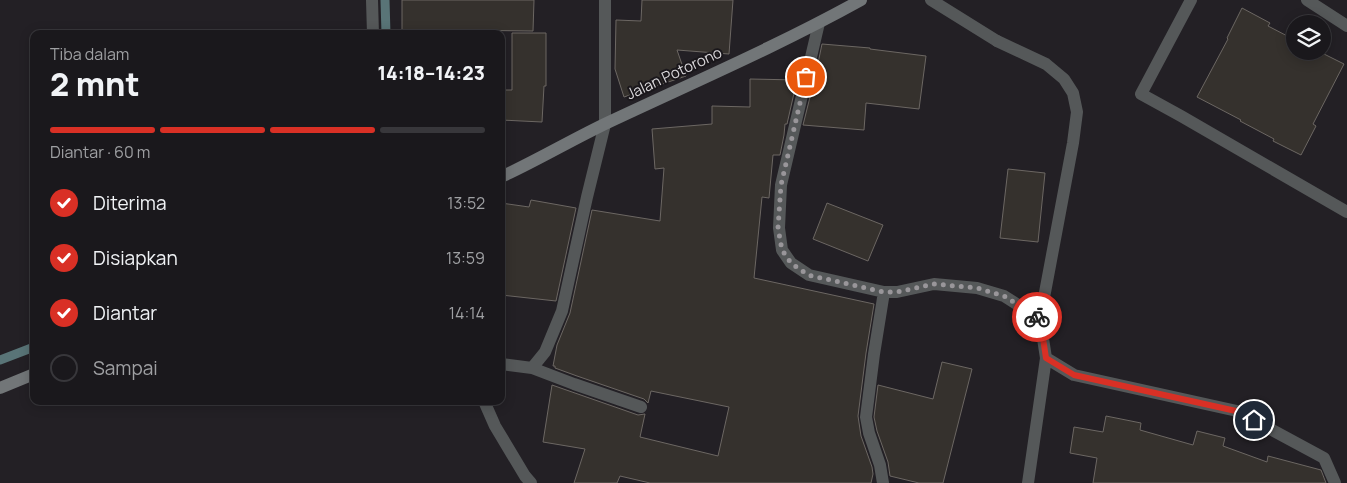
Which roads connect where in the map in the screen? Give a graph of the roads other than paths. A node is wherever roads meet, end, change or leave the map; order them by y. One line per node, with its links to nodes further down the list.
1 (372, 0): 9 (street)
2 (605, 0): 10 (street)
3 (861, 0): 7 (street, Jalan Potorono)
4 (931, 0): 14 (street)
5 (1191, 0): 12 (street)
6 (1307, 0): 8 (street)
7 (819, 23): 10 (street, Jalan Potorono); 13 (street)
8 (1347, 26)
9 (373, 30)
10 (605, 124): 11 (street, Jalan Potorono); 17 (street)
11 (505, 175)
12 (1347, 212)
13 (884, 292): 14 (street); 23 (street)
14 (1040, 319): 15 (street)
15 (1046, 358): 24 (street); 25 (street)
16 (505, 365): 17 (street)
17 (532, 368): 21 (street)
18 (30, 376): 19 (street)
19 (0, 388)
20 (486, 405): 22 (street)
21 (641, 406)
22 (531, 483)
23 (883, 483)
24 (1028, 483)
25 (1335, 483)

